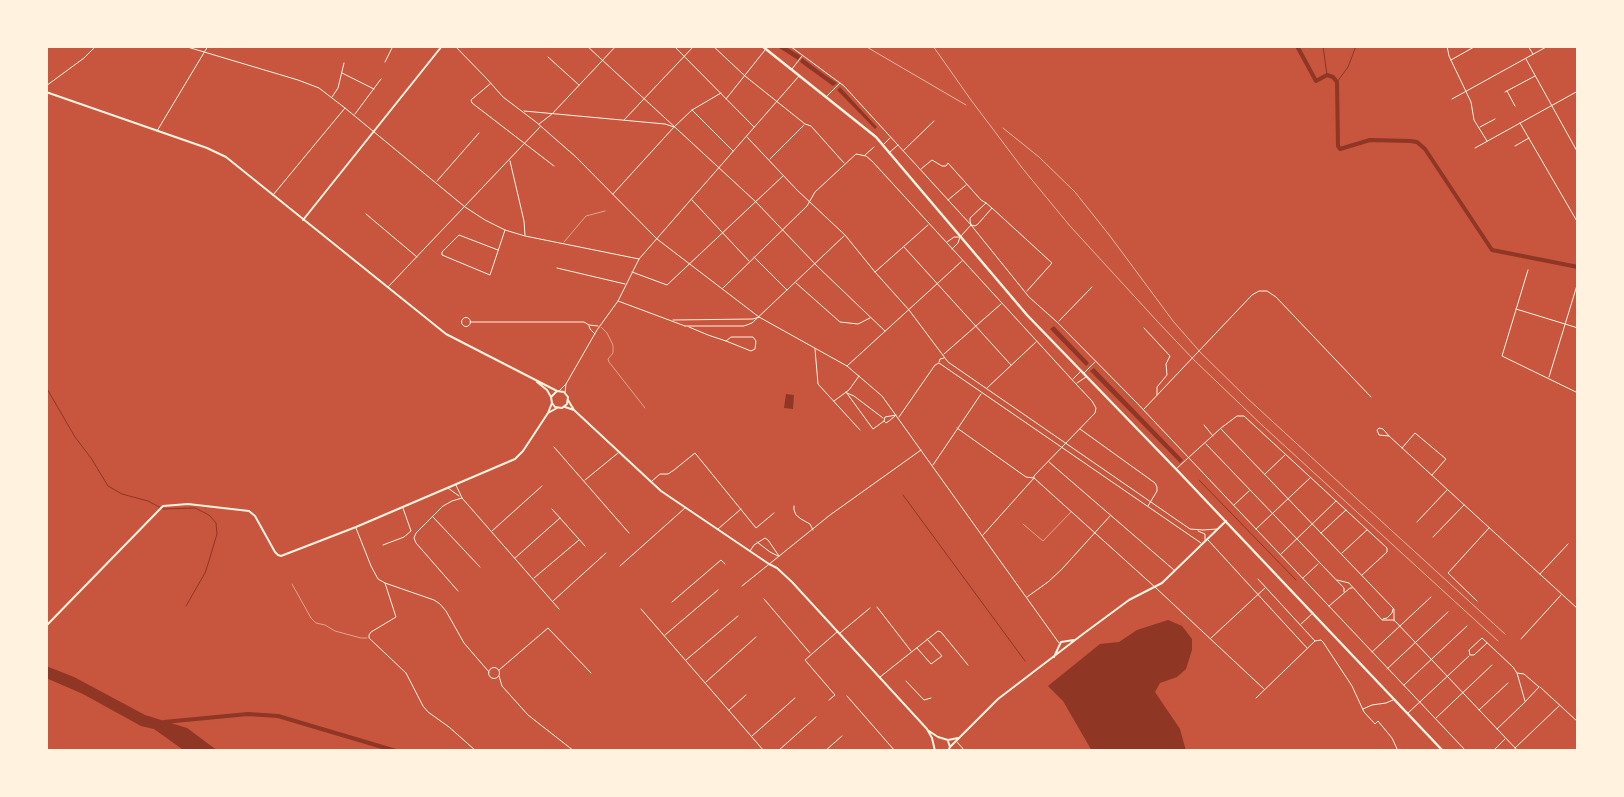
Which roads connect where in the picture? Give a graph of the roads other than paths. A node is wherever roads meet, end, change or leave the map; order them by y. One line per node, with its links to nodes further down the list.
1 (96, 46): 37 (street)
2 (184, 46): 19 (street)
3 (208, 46): 19 (street)
4 (393, 46): 27 (street)
5 (443, 46): 69 (street)
6 (456, 46): 35 (street)
7 (587, 46): 26 (street)
8 (616, 46): 26 (street)
9 (674, 46): 23 (street)
10 (694, 46): 23 (street)
11 (713, 46): 32 (street)
12 (762, 46): 18 (main road)
13 (790, 46): 21 (street)
14 (1446, 46): 25 (street)
15 (1528, 46): 20 (street)
16 (1548, 46): 20 (street)
17 (1474, 47): 25 (street)
18 (766, 49): 29 (main road); 32 (street)
19 (204, 53): 44 (street); 68 (street)
20 (1533, 54): 24 (street)
21 (802, 56): 29 (street); 36 (street)
22 (548, 57): 38 (street)
23 (684, 57): 43 (street); 46 (street)
24 (1525, 58): 33 (street); 40 (street)
25 (1450, 60): 40 (street)
26 (602, 61): 38 (street); 46 (street)
27 (385, 62)
28 (344, 63): 30 (street)
29 (792, 70): 31 (main road)
30 (341, 72): 39 (street); 44 (street)
31 (799, 75): 45 (main road); 49 (street)
32 (744, 76): 47 (street); 49 (street)
33 (1535, 76): 50 (street); 51 (street)
34 (382, 79): 39 (street)
35 (490, 84): 54 (street); 75 (street)
36 (839, 84): 45 (street); 72 (street)
37 (46, 86)
38 (579, 86): 56 (street)
39 (374, 89): 57 (street)
40 (1465, 90): 48 (street); 67 (street)
41 (1578, 91): 51 (street)
42 (46, 92): 68 (street)
43 (721, 93): 47 (street); 53 (street)
44 (331, 97): 52 (street)
45 (827, 97): 76 (main road)
46 (645, 99): 60 (street); 65 (street)
47 (726, 99): 66 (street)
48 (1452, 99)
49 (777, 102): 63 (street); 66 (street)
50 (1514, 106)
51 (1551, 106): 62 (street); 84 (street)
52 (345, 108): 57 (street); 96 (street)
53 (692, 110): 65 (street); 82 (street)
54 (521, 111): 55 (street); 64 (street)
55 (546, 113): 56 (street); 59 (street)
56 (552, 114): 59 (street); 60 (street)
57 (354, 115): 69 (street)
58 (1495, 119): 67 (street)
59 (542, 121): 64 (street)
60 (623, 121): 65 (street)
61 (934, 121): 81 (street)
62 (1520, 122): 73 (street); 74 (street)
63 (805, 124): 87 (street); 88 (street)
64 (539, 126): 75 (street); 95 (street)
65 (674, 127): 90 (street); 95 (street)
66 (755, 128): 71 (street)
67 (1479, 128): 74 (street)
68 (157, 131): 96 (street)
69 (374, 132): 93 (street); 106 (street)
70 (479, 133): 93 (street)
71 (746, 137): 82 (street); 87 (street)
72 (890, 138): 76 (street); 77 (street)
73 (1529, 138): 78 (street); 107 (street)
74 (1487, 142): 80 (street)
75 (525, 144): 86 (street); 89 (street)
76 (882, 145): 83 (main road)
77 (898, 145): 81 (street); 83 (street)
78 (1515, 146)
79 (874, 147): 85 (street)
80 (1475, 148)
81 (904, 151): 91 (street)
82 (733, 152): 90 (street)
83 (890, 153): 115 (main road)
84 (1578, 153)
85 (865, 155): 88 (street); 108 (street)
86 (509, 160): 102 (street); 114 (street)
87 (769, 160): 92 (street)
88 (845, 164): 100 (street)
89 (554, 166)
90 (719, 168): 97 (street); 99 (street)
91 (921, 169): 94 (street); 98 (street)
92 (783, 175): 99 (street); 100 (street)
93 (436, 182): 102 (street)
94 (967, 184): 98 (street); 101 (street)
95 (613, 194): 116 (street)
96 (273, 195): 106 (street)
97 (691, 200): 112 (street); 116 (street)
98 (948, 200): 109 (street)
99 (756, 202): 110 (street); 112 (street)
100 (810, 202): 110 (street); 113 (street)
101 (986, 203): 103 (street); 109 (street)
102 (465, 207): 111 (street); 122 (street)
103 (992, 208): 109 (street); 141 (street)
104 (605, 211): 118 (lane)
105 (366, 214): 122 (street)
106 (303, 220): 138 (street)
107 (1578, 223)
108 (928, 224): 117 (street); 119 (street)
109 (971, 226): 115 (street); 141 (street)
110 (782, 229): 123 (street); 128 (street)
111 (505, 230): 114 (street); 121 (street)
112 (723, 233): 126 (street); 127 (street)
113 (845, 235): 128 (street); 132 (street)
114 (525, 236): 118 (street)
115 (960, 237): 117 (street); 120 (street); 169 (main road)
116 (657, 239): 124 (street); 127 (street)
117 (946, 243): 120 (street)
118 (563, 244): 124 (street)
119 (904, 247): 132 (street); 135 (street)
120 (952, 249): 125 (street)
121 (498, 250): 121 (street)
122 (417, 257): 138 (street)
123 (754, 257): 126 (street); 140 (street)
124 (639, 259): 131 (street)
125 (962, 260): 135 (street); 143 (street)
126 (750, 262): 139 (street)
127 (690, 264): 131 (street); 139 (street)
128 (814, 264): 134 (street); 147 (street)
129 (557, 268): 136 (street)
130 (1528, 270): 144 (street)
131 (632, 272): 136 (street)
132 (875, 272): 145 (street)
133 (1578, 282): 151 (street)
134 (795, 283): 140 (street); 147 (street)
135 (937, 283): 145 (street); 155 (street)
136 (626, 284): 142 (street)
137 (1092, 287): 149 (street)
138 (388, 288): 172 (street)
139 (722, 288): 146 (street)
140 (787, 291): 146 (street)
141 (1026, 292): 165 (street)
142 (618, 300): 148 (street); 153 (street)
143 (1001, 303): 155 (street); 161 (street)
144 (1516, 309): 151 (street); 173 (street)
145 (909, 310): 158 (street); 163 (street)
146 (759, 317): 148 (street); 154 (street); 162 (street)
147 (870, 318): 158 (street)
148 (671, 320): 154 (street)
149 (1059, 321)
150 (470, 322): 152 (street)
151 (1565, 324): 157 (street); 173 (street)
152 (589, 325): 153 (street); 159 (street)
153 (600, 326): 159 (street); 191 (lane)
154 (685, 326): 160 (street)
155 (976, 326): 163 (street); 167 (street)
156 (1144, 328): 183 (street)
157 (1578, 328)
158 (885, 331): 168 (street)
159 (595, 334): 175 (street)
160 (726, 341): 160 (street)
161 (1036, 342): 167 (street); 174 (street)
162 (815, 348): 168 (street); 187 (street)
163 (944, 355): 164 (street)
164 (944, 361): 166 (street); 166 (street); 177 (street)
165 (1096, 361): 169 (street); 193 (street)
166 (939, 363): 181 (street); 197 (street)
167 (1011, 365): 177 (street)
168 (848, 366): 170 (street)
169 (1082, 372): 171 (main road); 174 (street)
170 (859, 376): 179 (street); 195 (street)
171 (1087, 376): 176 (street); 217 (main road)
172 (534, 378): 178 (street); 184 (street)
173 (1549, 379): 182 (street)
174 (1072, 380): 176 (street)
175 (566, 384): 178 (street); 180 (street)
176 (1076, 384): 202 (street)
177 (987, 389): 206 (street)
178 (558, 391): 180 (street); 184 (street)
179 (846, 392): 187 (street); 196 (street); 198 (street)
180 (565, 393): 186 (street)
181 (982, 393): 200 (street); 209 (street)
182 (1578, 393)
183 (1157, 395): 185 (street); 193 (street)
184 (551, 397): 188 (street)
185 (1371, 397)
186 (568, 400): 189 (street); 192 (street)
187 (833, 401): 203 (street)
188 (552, 403): 190 (street); 194 (street)
189 (565, 406): 190 (street); 192 (street)
190 (557, 408): 194 (street)
191 (645, 408)
192 (574, 410): 212 (street)
193 (1143, 410): 214 (street)
194 (548, 413): 224 (street)
195 (896, 416): 196 (street); 197 (street); 198 (street)
196 (883, 418): 198 (street)
197 (898, 418): 211 (street)
198 (884, 421)
199 (1204, 425): 204 (street)
200 (957, 428): 216 (street); 221 (street)
201 (1221, 428): 204 (street); 213 (street); 218 (street)
202 (1080, 429): 206 (street); 231 (street)
203 (860, 430)
204 (1213, 436): 207 (street)
205 (1389, 436): 205 (street); 210 (street)
206 (1066, 443): 209 (street); 231 (street)
207 (1205, 443): 214 (street); 227 (street)
208 (554, 447): 222 (street)
209 (1061, 448): 215 (street); 235 (street)
210 (1402, 448): 219 (street); 219 (street)
211 (921, 450): 216 (street); 258 (street)
212 (619, 452): 222 (street); 223 (street)
213 (1286, 455): 218 (street); 220 (street)
214 (1189, 458): 217 (street); 236 (street)
215 (1048, 461): 221 (street); 245 (street)
216 (932, 466): 264 (street)
217 (1176, 469): 248 (main road)
218 (1265, 474): 230 (street)
219 (1432, 475): 228 (street)
220 (1311, 477): 230 (street); 232 (street)
221 (1034, 478): 242 (street); 264 (street)
222 (584, 481): 261 (street)
223 (651, 481): 238 (street); 239 (street)
224 (456, 485): 226 (street); 229 (street)
225 (542, 486): 260 (street)
226 (448, 488): 229 (street); 237 (street)
227 (1250, 490): 236 (street); 244 (street)
228 (1447, 490): 233 (street); 249 (street)
229 (461, 497): 246 (street); 260 (street)
230 (1288, 499): 244 (street); 251 (street)
231 (1150, 501): 235 (street); 259 (street)
232 (1336, 501): 241 (street); 251 (street)
233 (1464, 505): 253 (street); 265 (street)
234 (794, 506): 258 (street)
235 (1147, 506): 270 (street)
236 (1234, 506): 256 (street)
237 (402, 507): 252 (street); 272 (street)
238 (685, 507): 254 (street); 283 (street)
239 (741, 509): 243 (street); 254 (street)
240 (552, 510): 247 (street)
241 (1346, 510): 257 (street); 263 (street)
242 (1071, 512): 250 (lane); 262 (street)
243 (774, 513)
244 (1272, 514): 256 (street); 266 (street)
245 (1110, 515): 262 (street); 285 (street)
246 (432, 517): 284 (street); 299 (street)
247 (560, 518): 267 (street); 279 (street)
248 (1226, 521): 255 (street); 317 (main road)
249 (1417, 522)
250 (1023, 524)
251 (1312, 524): 263 (street); 266 (street)
252 (356, 527): 292 (street); 322 (street)
253 (1489, 528): 286 (street); 306 (street)
254 (718, 529): 274 (street)
255 (1217, 529): 259 (street); 268 (street)
256 (1256, 529): 277 (street)
257 (1367, 529): 276 (street); 287 (street)
258 (813, 530): 278 (street)
259 (1196, 530): 268 (street)
260 (492, 532): 279 (street)
261 (629, 532)
262 (1094, 533): 295 (street); 303 (street)
263 (1321, 533): 276 (street)
264 (983, 536): 303 (street)
265 (1433, 537)
266 (1296, 539): 277 (street); 280 (street)
267 (579, 540): 273 (street); 291 (street)
268 (1206, 540): 270 (street); 301 (street)
269 (757, 542): 274 (street); 278 (street); 278 (street)
270 (1202, 544): 285 (street)
271 (1568, 544): 286 (street)
272 (383, 545)
273 (585, 546)
274 (750, 551): 282 (street)
275 (606, 553): 307 (street)
276 (1341, 554): 287 (street)
277 (1280, 555): 289 (street)
278 (779, 556): 282 (street)
279 (515, 558): 291 (street)
280 (1319, 563): 289 (street); 290 (street)
281 (725, 564): 308 (street)
282 (769, 564): 294 (street); 325 (street)
283 (620, 566)
284 (480, 567)
285 (1175, 571): 295 (street)
286 (1540, 574): 302 (street)
287 (1362, 575): 312 (street)
288 (1258, 579): 296 (street)
289 (1302, 579): 309 (street)
290 (1335, 579): 297 (street); 300 (street)
291 (533, 580): 307 (street)
292 (385, 583): 328 (street); 351 (street)
293 (292, 584): 328 (lane)
294 (742, 586)
295 (1156, 588): 330 (street); 331 (street)
296 (1266, 588): 301 (street); 321 (street)
297 (1354, 589): 300 (street); 319 (street)
298 (718, 590): 326 (street)
299 (458, 592)
300 (1344, 592): 309 (street)
301 (1258, 594): 331 (street); 339 (street)
302 (1562, 594): 315 (street); 332 (street)
303 (1027, 597): 334 (street)
304 (1431, 597): 323 (street)
305 (764, 599): 342 (street)
306 (1477, 600)
307 (552, 601): 313 (street)
308 (672, 602)
309 (1328, 607): 341 (street)
310 (870, 608): 325 (street)
311 (877, 608): 340 (street)
312 (1392, 608): 319 (street); 320 (street)
313 (559, 609)
314 (641, 609): 326 (street)
315 (1578, 609)
316 (1448, 612): 335 (street)
317 (1313, 613): 321 (street); 369 (main road)
318 (738, 616): 346 (street)
319 (1380, 617): 320 (street)
320 (1394, 621): 323 (street)
321 (1300, 625): 333 (street)
322 (46, 626)
323 (1400, 626): 335 (street); 341 (street)
324 (1467, 626): 345 (street)
325 (839, 632): 342 (street); 356 (street)
326 (664, 636): 346 (street)
327 (756, 637): 358 (street)
328 (369, 638): 394 (street)
329 (927, 639): 337 (street); 337 (street); 347 (street)
330 (1077, 639): 334 (street); 338 (street)
331 (1210, 639): 362 (street)
332 (1521, 639)
333 (1315, 640): 339 (street); 374 (street)
334 (1061, 643): 338 (street); 338 (street); 344 (street)
335 (1415, 643): 345 (street); 349 (street)
336 (1487, 643): 343 (street); 343 (street); 352 (street)
337 (916, 647): 340 (street)
338 (1066, 648): 344 (street)
339 (1308, 648): 362 (street)
340 (912, 651): 356 (street)
341 (1372, 652): 349 (street)
342 (811, 654): 370 (street)
343 (1470, 656): 355 (street)
344 (1054, 657): 386 (street)
345 (1431, 660): 355 (street); 360 (street)
346 (686, 661): 358 (street)
347 (968, 665)
348 (1492, 666): 363 (street)
349 (1387, 669): 360 (street)
350 (499, 670): 351 (street); 353 (street); 354 (street)
351 (489, 672): 354 (street)
352 (1517, 673): 361 (street); 371 (street)
353 (590, 674)
354 (499, 676): 395 (street)
355 (1447, 676): 363 (street); 372 (street)
356 (880, 678): 382 (street)
357 (906, 681): 367 (street)
358 (705, 682): 375 (street)
359 (1508, 684): 376 (street)
360 (1404, 686): 372 (street)
361 (1539, 687): 371 (street); 373 (street)
362 (1264, 689): 368 (street)
363 (1463, 693): 376 (street); 379 (street)
364 (746, 695): 375 (street)
365 (847, 696): 399 (street)
366 (795, 698): 383 (street)
367 (931, 698)
368 (1256, 698)
369 (1394, 699): 374 (street); 377 (main road)
370 (830, 700)
371 (1525, 701): 381 (street)
372 (1419, 702): 377 (street); 379 (street)
373 (1559, 706): 380 (street); 393 (street)
374 (1363, 709): 404 (street)
375 (729, 710): 383 (street)
376 (1479, 710): 381 (street)
377 (1408, 713): 405 (main road)
378 (816, 717): 397 (street)
379 (1435, 719): 406 (street)
380 (1578, 722)
381 (1497, 729): 387 (street)
382 (927, 730): 385 (street); 390 (street)
383 (751, 736): 396 (street)
384 (842, 736): 398 (street)
385 (940, 738): 388 (street); 390 (street)
386 (959, 738): 388 (street); 389 (street)
387 (1506, 738): 393 (street); 407 (street)
388 (947, 740): 391 (street)
389 (956, 741): 391 (street); 392 (street)
390 (934, 744): 400 (street)
391 (950, 747): 401 (street)
392 (963, 748): 402 (street); 403 (street)
393 (1515, 748): 408 (street)
394 (476, 751)
395 (573, 751)
396 (764, 751)
397 (778, 751)
398 (824, 751)
399 (896, 751)
400 (935, 751)
401 (948, 751)
402 (960, 751)
403 (965, 751)
404 (1398, 751)
405 (1443, 751)
406 (1466, 751)
407 (1492, 751)
408 (1518, 751)

